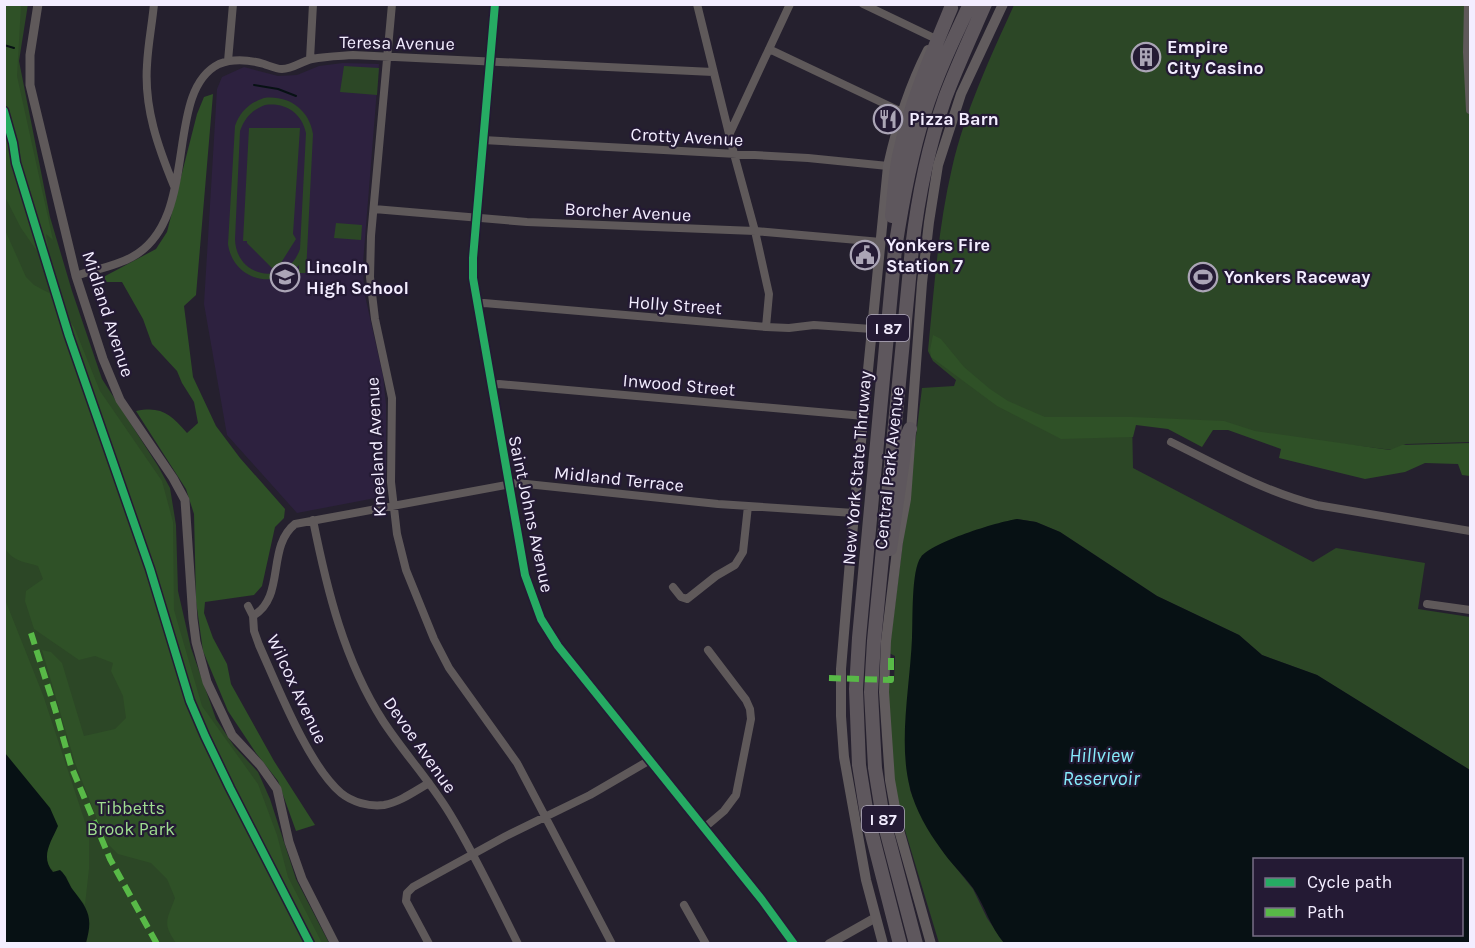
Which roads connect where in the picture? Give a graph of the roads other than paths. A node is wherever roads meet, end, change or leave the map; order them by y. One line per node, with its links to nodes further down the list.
1 (38, 4): 34 (street, Midland Avenue)
2 (154, 4): 28 (street)
3 (232, 4): 20 (street)
4 (313, 4): 18 (street)
5 (392, 4): 17 (street, Kneeland Avenue)
6 (495, 4): 19 (street, Saint Johns Avenue)
7 (697, 4): 21 (street)
8 (790, 4): 16 (street)
9 (863, 4): 15 (street)
10 (970, 4): 33 (highway, New York State Thruway / I 87)
11 (985, 4): 48 (highway, New York State Thruway / I 87)
12 (1003, 4): 40 (main road, Central Park Avenue)
13 (1468, 4): 22 (street)
14 (952, 6): 15 (main road, Central Park Avenue); 33 (highway)
15 (934, 38): 23 (main road, Central Park Avenue)
16 (770, 49): 23 (street); 24 (street)
17 (388, 56): 18 (street, Teresa Avenue); 19 (street, Teresa Avenue); 29 (street, Kneeland Avenue)
18 (310, 59): 20 (street, Teresa Avenue)
19 (490, 61): 21 (street, Teresa Avenue); 25 (street, Saint Johns Avenue)
20 (228, 62): 28 (street)
21 (713, 72): 24 (street)
22 (1470, 110)
23 (902, 112): 27 (main road, Central Park Avenue)
24 (729, 135): 26 (street)
25 (483, 140): 26 (street, Crotty Avenue); 30 (street, Saint Johns Avenue)
26 (734, 154): 27 (street, Crotty Avenue); 31 (street)
27 (888, 166): 32 (main road, Central Park Avenue)
28 (174, 188): 34 (street)
29 (374, 209): 30 (street, Borcher Avenue); 43 (street, Kneeland Avenue)
30 (477, 217): 31 (street, Borcher Avenue); 35 (street, Saint Johns Avenue)
31 (755, 231): 32 (street, Borcher Avenue); 36 (street)
32 (881, 243): 37 (main road, Central Park Avenue)
33 (896, 249): 70 (highway, New York State Thruway / I 87)
34 (76, 276): 62 (street, Midland Avenue)
35 (477, 304): 36 (street, Holly Street); 38 (street, Saint Johns Avenue)
36 (766, 327): 37 (street, Holly Street)
37 (872, 329): 39 (main road, Central Park Avenue)
38 (491, 385): 39 (street, Inwood Street); 42 (street, Saint Johns Avenue)
39 (864, 416): 45 (main road, Central Park Avenue)
40 (910, 429): 48 (highway); 72 (main road, Central Park Avenue)
41 (1171, 442): 47 (street)
42 (509, 485): 43 (street, Midland Terrace); 44 (street, Midland Terrace); 55 (street, Saint Johns Avenue)
43 (393, 506): 46 (street, Midland Terrace); 57 (street, Kneeland Avenue)
44 (748, 506): 45 (street, Midland Terrace); 49 (street)
45 (854, 513): 61 (main road, Central Park Avenue)
46 (313, 520): 53 (street, Wilcox Avenue); 56 (street, Devoe Avenue)
47 (1470, 531)
48 (880, 576): 71 (highway, New York State Thruway / I 87)
49 (673, 587)
50 (1427, 604): 52 (street)
51 (248, 606): 53 (street)
52 (1470, 610)
53 (253, 616): 56 (street, Wilcox Avenue)
54 (708, 650): 58 (street)
55 (650, 760): 57 (street); 58 (street, Saint Johns Avenue)
56 (429, 783): 59 (street, Devoe Avenue)
57 (546, 816): 59 (street); 65 (street, Kneeland Avenue)
58 (704, 828): 67 (street, Saint Johns Avenue)
59 (472, 855): 63 (street); 64 (street, Devoe Avenue)
60 (684, 905): 66 (street)
61 (875, 918): 68 (street); 69 (main road, Central Park Avenue)
62 (335, 944)
63 (429, 944)
64 (518, 944)
65 (612, 944)
66 (706, 944)
67 (794, 944)
68 (829, 944)
69 (883, 944)
70 (900, 944)
71 (916, 944)
72 (931, 944)

